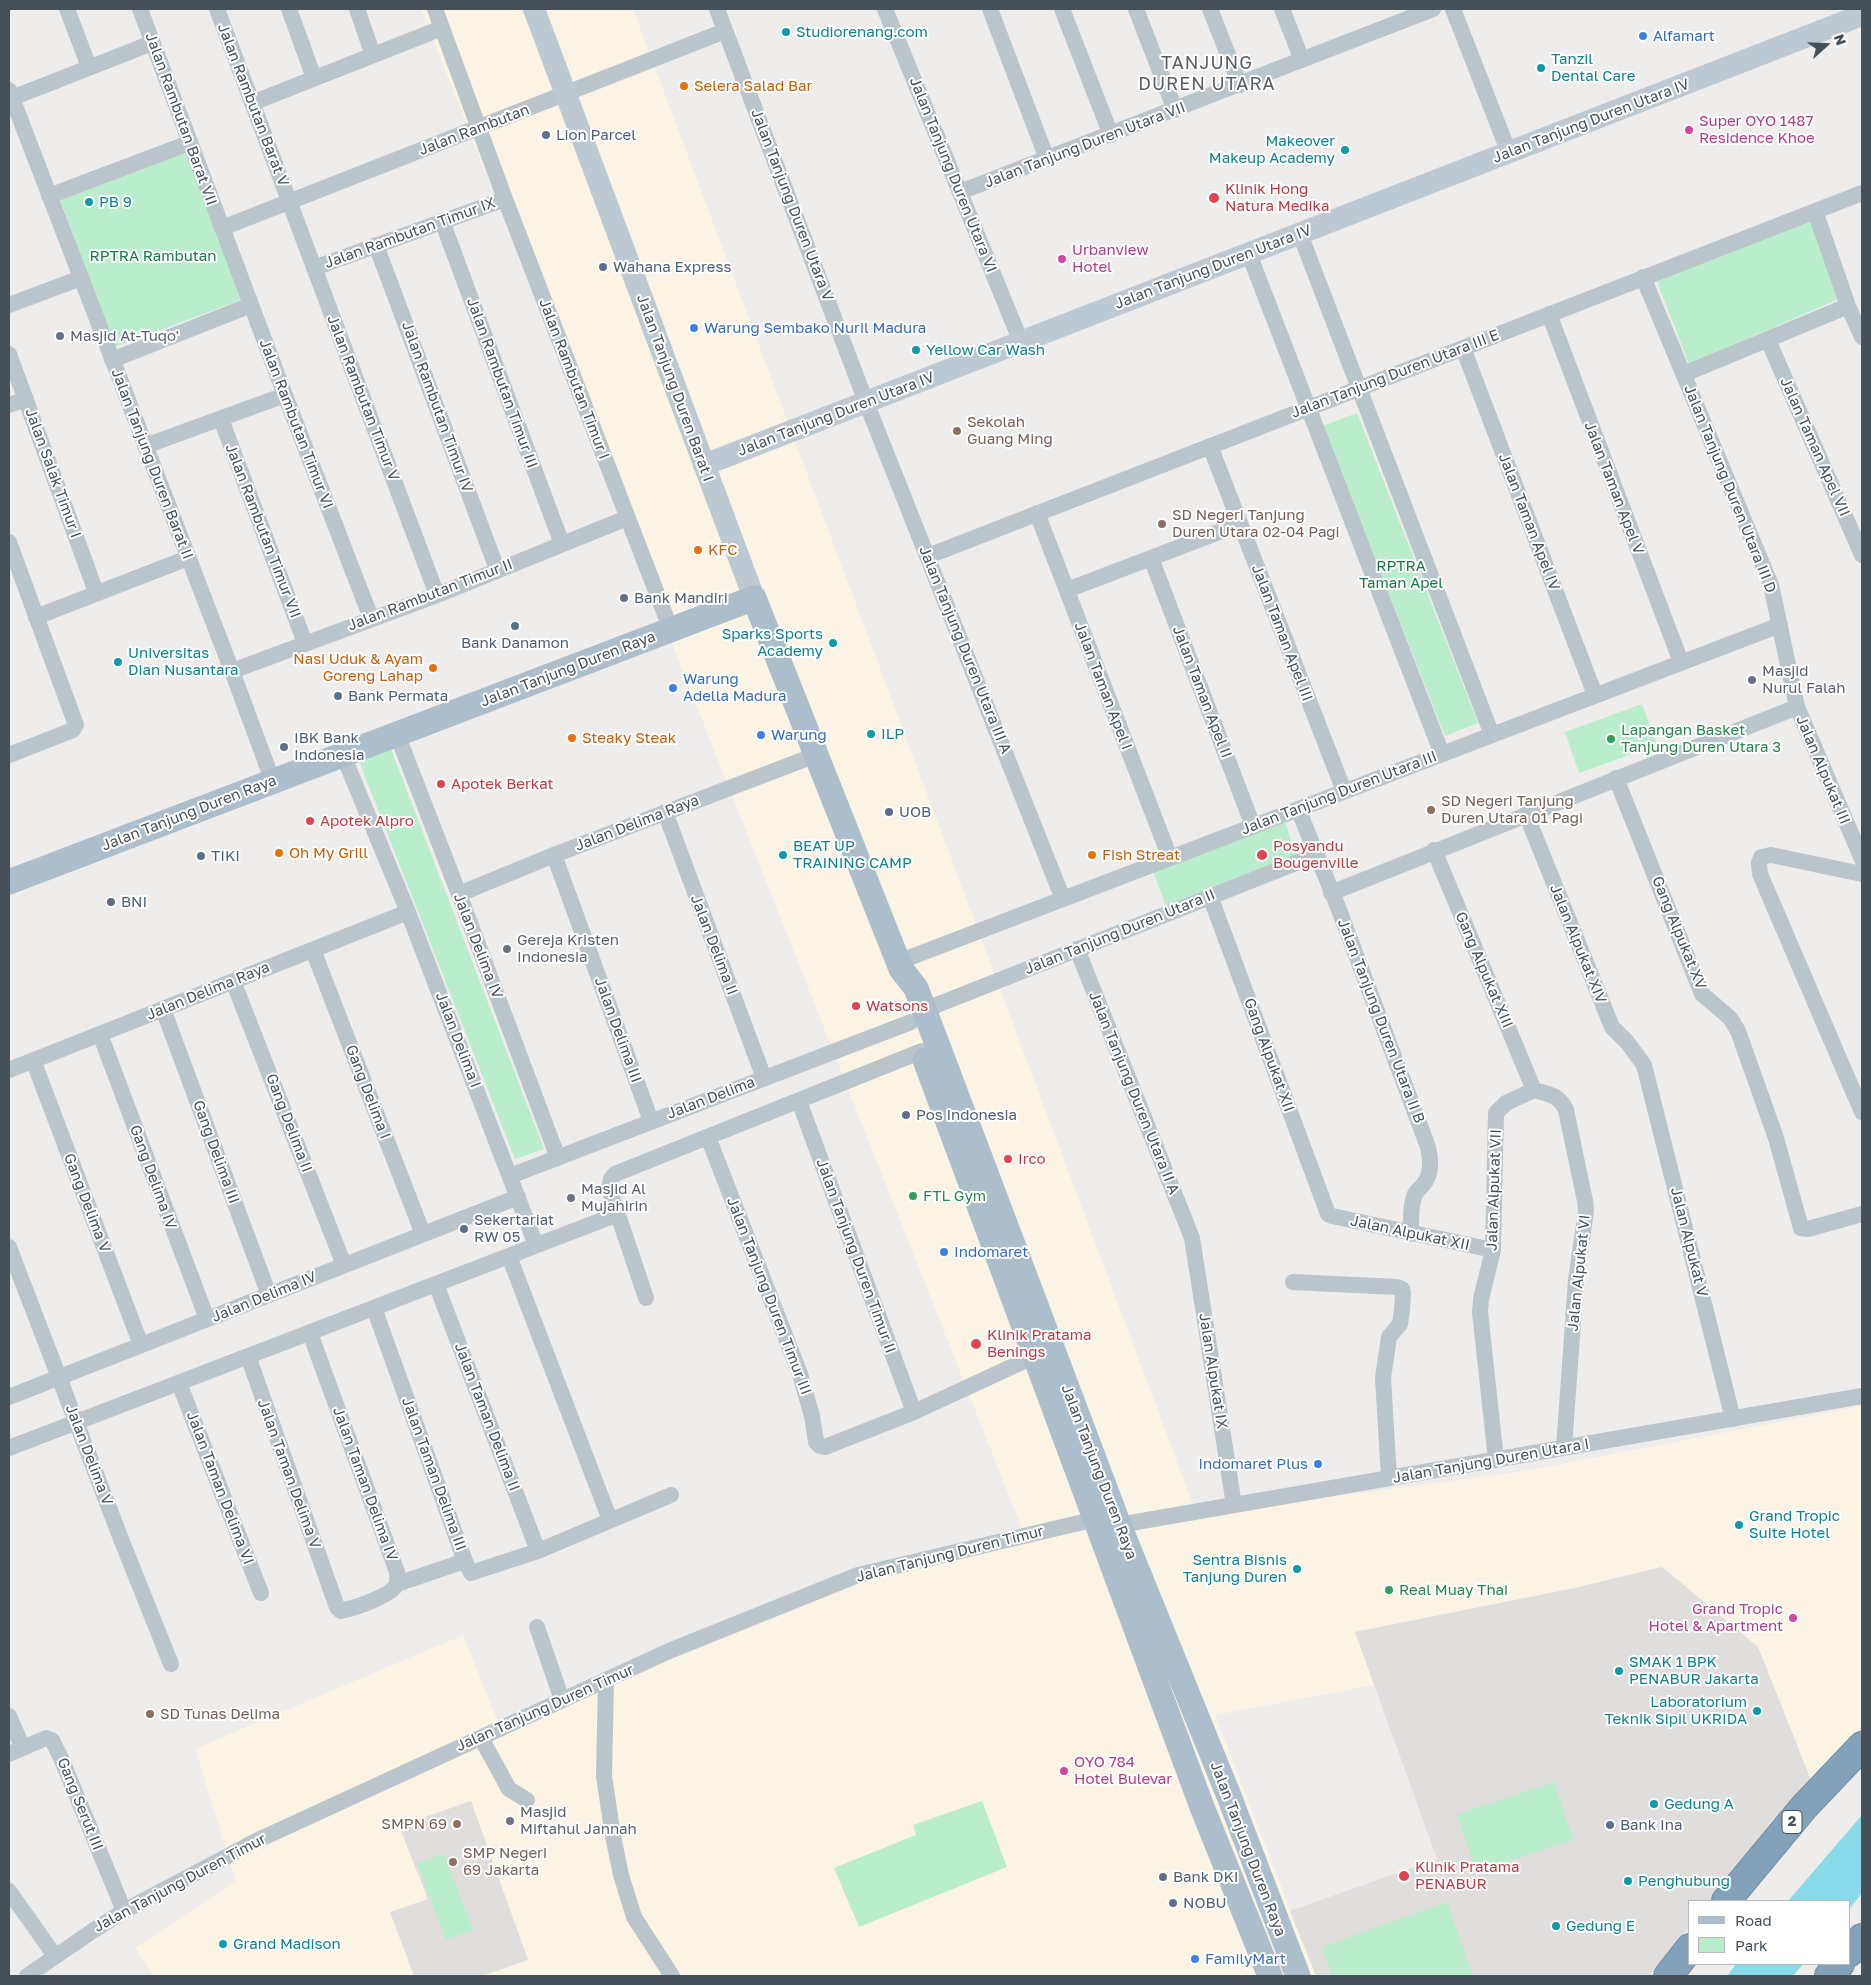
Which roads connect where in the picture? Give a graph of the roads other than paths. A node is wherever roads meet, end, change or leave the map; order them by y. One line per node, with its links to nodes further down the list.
1 (67, 9): 24 (street)
2 (140, 9): 21 (street, Jalan Rambutan Barat VII)
3 (217, 9): 29 (street, Jalan Rambutan Barat V)
4 (289, 9): 25 (street)
5 (357, 9): 22 (street)
6 (435, 9): 19 (street, Jalan Rambutan Timur I)
7 (534, 9): 27 (street, Jalan Tanjung Duren Barat I)
8 (717, 9): 20 (street, Jalan Tanjung Duren Utara V)
9 (885, 9): 36 (street, Jalan Tanjung Duren Utara VI)
10 (990, 9): 35 (street)
11 (1062, 9): 32 (street)
12 (1136, 9): 30 (street)
13 (1210, 9): 26 (street)
14 (1282, 9): 23 (street)
15 (1433, 9): 17 (street, Jalan Tanjung Duren Utara VII)
16 (1453, 9): 34 (street)
17 (1404, 14): 23 (street, Jalan Tanjung Duren Utara VII)
18 (1862, 16): 34 (street, Jalan Tanjung Duren Utara IV)
19 (442, 28): 22 (street); 31 (street, Jalan Rambutan Timur I)
20 (725, 31): 27 (street, Jalan Rambutan); 64 (street, Jalan Tanjung Duren Utara V)
21 (152, 43): 24 (street); 33 (street, Jalan Rambutan Barat VII)
22 (373, 55): 25 (street)
23 (1302, 60): 26 (street, Jalan Tanjung Duren Utara VII)
24 (88, 67): 28 (street)
25 (314, 78): 29 (street)
26 (1240, 84): 30 (street, Jalan Tanjung Duren Utara VII)
27 (566, 93): 31 (street, Jalan Rambutan); 70 (street, Jalan Tanjung Duren Barat I)
28 (10, 94): 38 (street, Jalan Tanjung Duren Barat II)
29 (252, 103): 40 (street, Jalan Rambutan Barat V)
30 (1175, 110): 32 (street, Jalan Tanjung Duren Utara VII)
31 (479, 128): 39 (street, Jalan Rambutan Timur I); 40 (street, Jalan Rambutan)
32 (1111, 134): 35 (street, Jalan Tanjung Duren Utara VII)
33 (189, 143): 38 (street); 43 (street, Jalan Rambutan Barat VII)
34 (1509, 153): 44 (street, Jalan Tanjung Duren Utara IV)
35 (1047, 159): 36 (street, Jalan Tanjung Duren Utara VII)
36 (960, 192): 56 (street, Jalan Tanjung Duren Utara VI)
37 (1862, 193): 41 (street, Jalan Tanjung Duren Utara III E)
38 (49, 196): 49 (street, Jalan Tanjung Duren Barat II)
39 (505, 198): 42 (street, Jalan Rambutan Timur IX); 72 (street, Jalan Rambutan Timur I)
40 (289, 202): 43 (street, Jalan Rambutan); 47 (street, Jalan Rambutan Timur V)
41 (1815, 211): 48 (street, Jalan Tanjung Duren Utara III E); 52 (street)
42 (442, 221): 45 (street, Jalan Rambutan Timur IX); 75 (street, Jalan Rambutan Timur III)
43 (222, 228): 51 (street, Jalan Rambutan Timur VI)
44 (1300, 234): 46 (street, Jalan Tanjung Duren Utara IV); 61 (street)
45 (376, 245): 47 (street, Jalan Rambutan Timur IX); 80 (street, Jalan Rambutan Timur IV)
46 (1248, 254): 56 (street, Jalan Tanjung Duren Utara IV); 66 (street)
47 (314, 268): 83 (street, Jalan Rambutan Timur V)
48 (1643, 277): 53 (street, Jalan Tanjung Duren Utara III E); 60 (street, Jalan Tanjung Duren Utara III D)
49 (81, 278): 50 (street); 59 (street, Jalan Tanjung Duren Barat II)
50 (9, 305)
51 (251, 305): 59 (street); 62 (street, Jalan Rambutan Timur VI)
52 (1848, 306): 54 (street); 55 (street)
53 (1549, 314): 57 (street, Jalan Tanjung Duren Utara III E); 90 (street, Jalan Taman Apel V)
54 (1862, 337)
55 (1768, 340): 60 (street); 76 (street, Jalan Taman Apel VII)
56 (1021, 342): 64 (street, Jalan Tanjung Duren Utara IV)
57 (1463, 348): 61 (street, Jalan Tanjung Duren Utara III E); 92 (street, Jalan Taman Apel IV)
58 (9, 354): 63 (street, Jalan Salak Timur I)
59 (112, 360): 68 (street, Jalan Tanjung Duren Barat II)
60 (1684, 374): 87 (street, Jalan Tanjung Duren Utara III D)
61 (1360, 388): 66 (street, Jalan Tanjung Duren Utara III E); 95 (street)
62 (284, 396): 67 (street); 86 (street, Jalan Rambutan Timur VI)
63 (26, 399): 65 (street); 82 (street, Jalan Salak Timur I)
64 (866, 402): 70 (street, Jalan Tanjung Duren Utara IV); 77 (street, Jalan Tanjung Duren Utara III A)
65 (9, 406)
66 (1308, 408): 69 (street, Jalan Tanjung Duren Utara III E); 97 (street)
67 (221, 419): 68 (street); 89 (street, Jalan Rambutan Timur VII)
68 (145, 446): 78 (street, Jalan Tanjung Duren Barat II)
69 (1210, 446): 71 (street, Jalan Tanjung Duren Utara III E); 73 (street, Jalan Taman Apel III)
70 (704, 465): 84 (street, Jalan Tanjung Duren Barat I)
71 (1037, 513): 77 (street, Jalan Tanjung Duren Utara III E); 81 (street, Jalan Taman Apel I)
72 (627, 518): 75 (street, Jalan Rambutan Timur II); 88 (street, Jalan Rambutan Timur I)
73 (1240, 524): 79 (street); 102 (street, Jalan Taman Apel III)
74 (9, 542): 85 (street)
75 (562, 544): 80 (street, Jalan Rambutan Timur II)
76 (1862, 554)
77 (928, 556): 117 (street, Jalan Tanjung Duren Utara III A)
78 (188, 558): 82 (street); 91 (street, Jalan Tanjung Duren Barat II)
79 (1151, 558): 81 (street); 106 (street, Jalan Taman Apel II)
80 (497, 569): 83 (street, Jalan Rambutan Timur II)
81 (1067, 590): 110 (street, Jalan Taman Apel I)
82 (96, 592): 85 (street)
83 (437, 595): 86 (street, Jalan Rambutan Timur II)
84 (754, 598): 88 (main road, Jalan Tanjung Duren Raya); 99 (main road, Jalan Tanjung Duren Raya)
85 (36, 617): 96 (street)
86 (371, 618): 89 (street, Jalan Rambutan Timur II)
87 (1780, 625): 90 (street, Jalan Tanjung Duren Utara III); 93 (street, Jalan Tanjung Duren Utara III D)
88 (671, 630): 94 (main road, Jalan Tanjung Duren Raya)
89 (305, 643): 91 (street, Jalan Rambutan Timur II)
90 (1681, 662): 92 (street, Jalan Tanjung Duren Utara III)
91 (232, 671): 101 (street, Jalan Tanjung Duren Barat II)
92 (1595, 695): 95 (street, Jalan Tanjung Duren Utara III)
93 (1796, 707): 100 (street); 111 (street, Jalan Alpukat III)
94 (396, 734): 98 (main road, Jalan Tanjung Duren Raya); 115 (street, Jalan Delima IV)
95 (1492, 735): 97 (street, Jalan Tanjung Duren Utara III)
96 (10, 752)
97 (1442, 754): 102 (street, Jalan Tanjung Duren Utara III)
98 (343, 755): 101 (main road, Jalan Tanjung Duren Raya); 118 (street, Jalan Delima I)
99 (816, 755): 104 (street, Jalan Delima Raya); 121 (main road, Jalan Tanjung Duren Raya)
100 (1616, 778): 105 (street); 141 (street, Gang Alpukat XV)
101 (273, 782): 113 (main road, Jalan Tanjung Duren Raya)
102 (1344, 791): 103 (street, Jalan Tanjung Duren Utara III)
103 (1298, 809): 106 (street, Jalan Tanjung Duren Utara III); 109 (street, Jalan Tanjung Duren Utara II B)
104 (665, 812): 108 (street, Jalan Delima Raya); 130 (street, Jalan Delima II)
105 (1526, 814): 107 (street); 128 (street, Jalan Alpukat XIV)
106 (1253, 826): 110 (street, Jalan Tanjung Duren Utara III)
107 (1434, 850): 114 (street); 131 (street, Gang Alpukat XIII)
108 (554, 855): 115 (street, Jalan Delima Raya); 134 (street, Jalan Delima III)
109 (1316, 855): 114 (street, Jalan Tanjung Duren Utara II B); 116 (street, Jalan Tanjung Duren Utara II)
110 (1170, 858): 117 (street, Jalan Tanjung Duren Utara III)
111 (1862, 859)
112 (1862, 874): 133 (street)
113 (9, 882)
114 (1331, 893): 143 (street, Jalan Tanjung Duren Utara II B)
115 (459, 894): 136 (street, Jalan Delima IV)
116 (1210, 896): 119 (street, Jalan Tanjung Duren Utara II); 140 (street, Gang Alpukat XII)
117 (1063, 899): 121 (street, Jalan Tanjung Duren Utara III)
118 (408, 912): 120 (street, Jalan Delima Raya); 137 (street, Jalan Delima I)
119 (1077, 949): 124 (street, Jalan Tanjung Duren Utara II); 144 (street, Jalan Tanjung Duren Utara II A)
120 (313, 950): 122 (street, Jalan Delima Raya); 142 (street, Gang Delima I)
121 (899, 966): 124 (main road, Jalan Tanjung Duren Raya)
122 (233, 981): 123 (street, Jalan Delima Raya); 149 (street, Gang Delima II)
123 (163, 1009): 125 (street, Jalan Delima Raya); 152 (street, Gang Delima III)
124 (918, 1016): 126 (main road, Jalan Tanjung Duren Raya); 130 (street, Jalan Delima); 174 (main road, Jalan Tanjung Duren Raya)
125 (100, 1034): 127 (street, Jalan Delima Raya); 155 (street, Gang Delima IV)
126 (922, 1051): 132 (street); 159 (main road, Jalan Tanjung Duren Raya)
127 (33, 1060): 129 (street, Jalan Delima Raya); 157 (street, Gang Delima V)
128 (1644, 1065): 165 (street, Jalan Alpukat V)
129 (9, 1070)
130 (764, 1078): 134 (street, Jalan Delima)
131 (1534, 1090): 147 (street, Jalan Alpukat VII); 168 (street, Jalan Alpukat VI)
132 (799, 1101): 135 (street); 164 (street, Jalan Tanjung Duren Timur II)
133 (1862, 1112)
134 (651, 1121): 136 (street, Jalan Delima)
135 (708, 1137): 139 (street); 164 (street, Jalan Tanjung Duren Timur III)
136 (558, 1158): 137 (street, Jalan Delima)
137 (510, 1176): 138 (street, Jalan Delima I)
138 (518, 1197): 142 (street, Jalan Delima IV); 145 (street, Jalan Delima I)
139 (618, 1214): 145 (street); 153 (street)
140 (1328, 1214): 143 (street, Jalan Alpukat XII)
141 (1862, 1214)
142 (423, 1234): 149 (street, Jalan Delima IV)
143 (1411, 1234): 147 (street, Jalan Alpukat XII)
144 (1192, 1238): 172 (street, Jalan Alpukat IX)
145 (536, 1245): 148 (street)
146 (9, 1246): 160 (street, Jalan Delima V)
147 (1493, 1250): 169 (street, Jalan Alpukat VII)
148 (509, 1256): 151 (street); 173 (street)
149 (344, 1265): 152 (street, Jalan Delima IV)
150 (1293, 1282): 170 (street)
151 (436, 1284): 154 (street); 175 (street, Jalan Taman Delima II)
152 (269, 1295): 155 (street, Jalan Delima IV)
153 (646, 1298)
154 (374, 1308): 156 (street); 176 (street, Jalan Taman Delima III)
155 (206, 1320): 157 (street, Jalan Delima IV)
156 (310, 1333): 158 (street); 177 (street, Jalan Taman Delima IV)
157 (141, 1345): 160 (street, Jalan Delima IV)
158 (248, 1356): 161 (street); 177 (street, Jalan Taman Delima V)
159 (1035, 1356): 164 (street); 174 (main road, Jalan Tanjung Duren Raya)
160 (60, 1377): 163 (street, Jalan Delima IV); 166 (street, Jalan Delima V)
161 (179, 1383): 166 (street); 178 (street, Jalan Taman Delima VI)
162 (1862, 1396): 165 (street, Jalan Tanjung Duren Utara I)
163 (9, 1397)
164 (914, 1412)
165 (1733, 1419): 168 (street, Jalan Tanjung Duren Utara I)
166 (76, 1423): 167 (street); 180 (street, Jalan Delima V)
167 (9, 1448)
168 (1564, 1448): 169 (street, Jalan Tanjung Duren Utara I)
169 (1496, 1460): 170 (street, Jalan Tanjung Duren Utara I)
170 (1389, 1478): 172 (street, Jalan Tanjung Duren Utara I)
171 (671, 1495): 173 (street)
172 (1234, 1505): 174 (street, Jalan Tanjung Duren Utara I)
173 (610, 1520): 175 (street)
174 (1107, 1522): 181 (street, Jalan Tanjung Duren Timur); 198 (main road, Jalan Tanjung Duren Raya); 199 (main road, Jalan Tanjung Duren Raya)
175 (538, 1551): 176 (street, Jalan Taman Delima III)
176 (465, 1561): 177 (street)
177 (397, 1584)
178 (261, 1593)
179 (537, 1627): 182 (street)
180 (171, 1664)
181 (606, 1682): 182 (street, Jalan Tanjung Duren Timur); 197 (street)
182 (562, 1700): 184 (street, Jalan Tanjung Duren Timur)
183 (9, 1716): 186 (street)
184 (481, 1738): 187 (street); 190 (street, Jalan Tanjung Duren Timur)
185 (1862, 1746): 189 (highway, 2)
186 (16, 1751): 190 (street, Gang Serut III)
187 (527, 1800)
188 (9, 1891): 194 (street)
189 (1727, 1900)
190 (124, 1911): 194 (street, Jalan Tanjung Duren Timur)
191 (1862, 1938): 193 (highway)
192 (1688, 1951): 200 (highway)
193 (1851, 1951)
194 (55, 1956): 196 (street, Jalan Tanjung Duren Timur)
195 (1839, 1965): 201 (highway)
196 (27, 1976)
197 (672, 1976)
198 (1270, 1976)
199 (1298, 1976)
200 (1668, 1976)
201 (1829, 1976)

